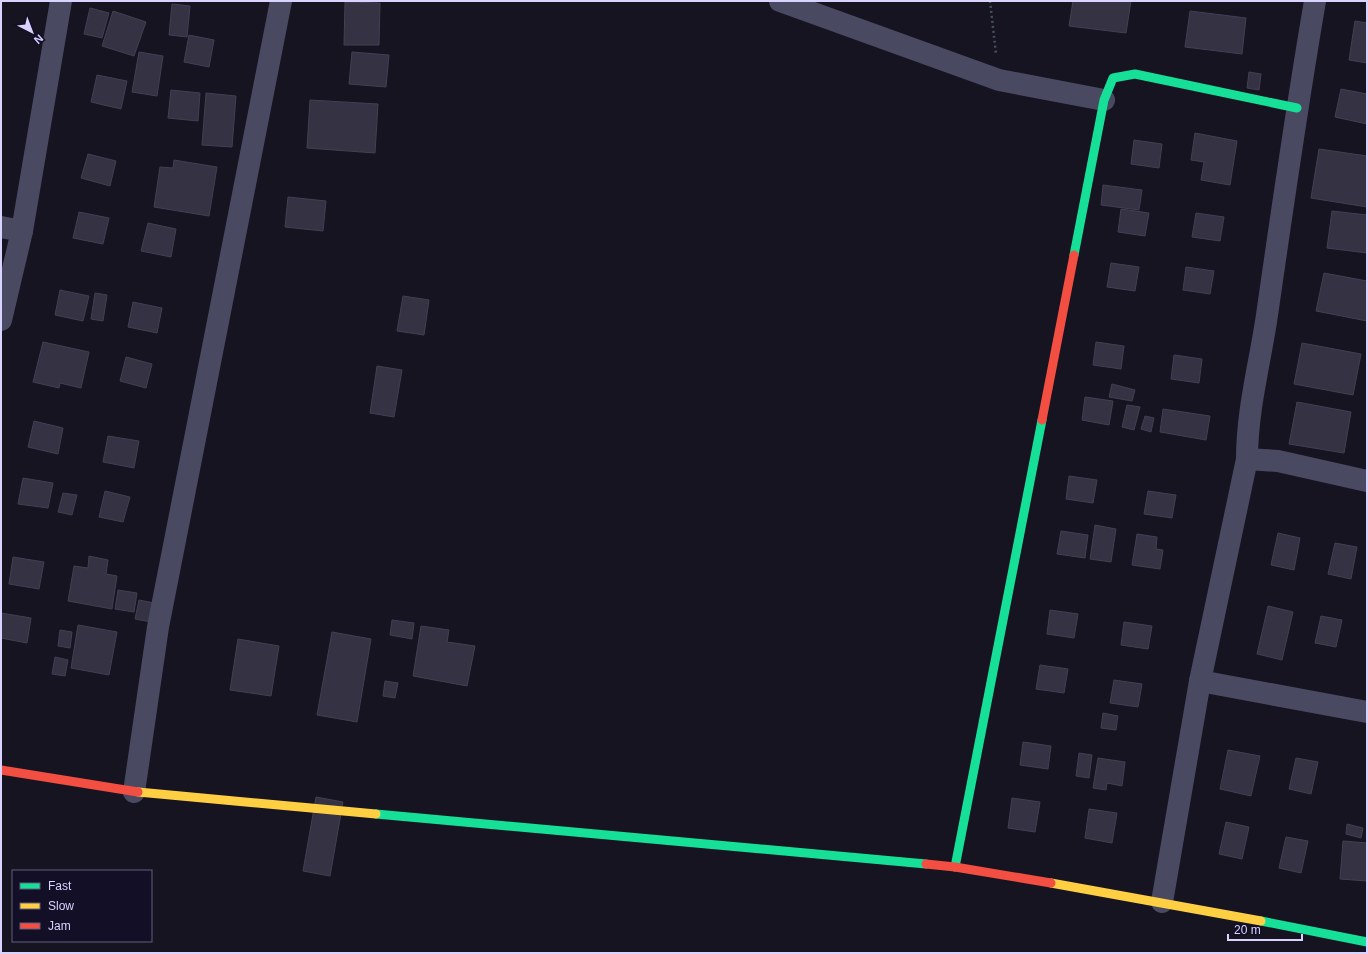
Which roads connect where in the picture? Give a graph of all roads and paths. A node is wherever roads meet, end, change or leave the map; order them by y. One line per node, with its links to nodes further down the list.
1 (61, 1): 10 (street)
2 (281, 1): 17 (street)
3 (780, 1): 6 (street)
4 (990, 1): 6 (path)
5 (1315, 1): 8 (street)
6 (999, 80): 7 (street)
7 (1104, 100): 8 (street); 18 (street)
8 (1297, 108): 12 (street)
9 (1, 227): 10 (street)
10 (22, 230): 11 (street)
11 (1, 320)
12 (1247, 459): 13 (street); 14 (street)
13 (1367, 481)
14 (1200, 681): 15 (street); 19 (street)
15 (1367, 712)
16 (1, 770): 17 (street)
17 (134, 792): 18 (street)
18 (955, 867): 19 (street)
19 (1162, 902): 20 (street)
20 (1367, 942)

